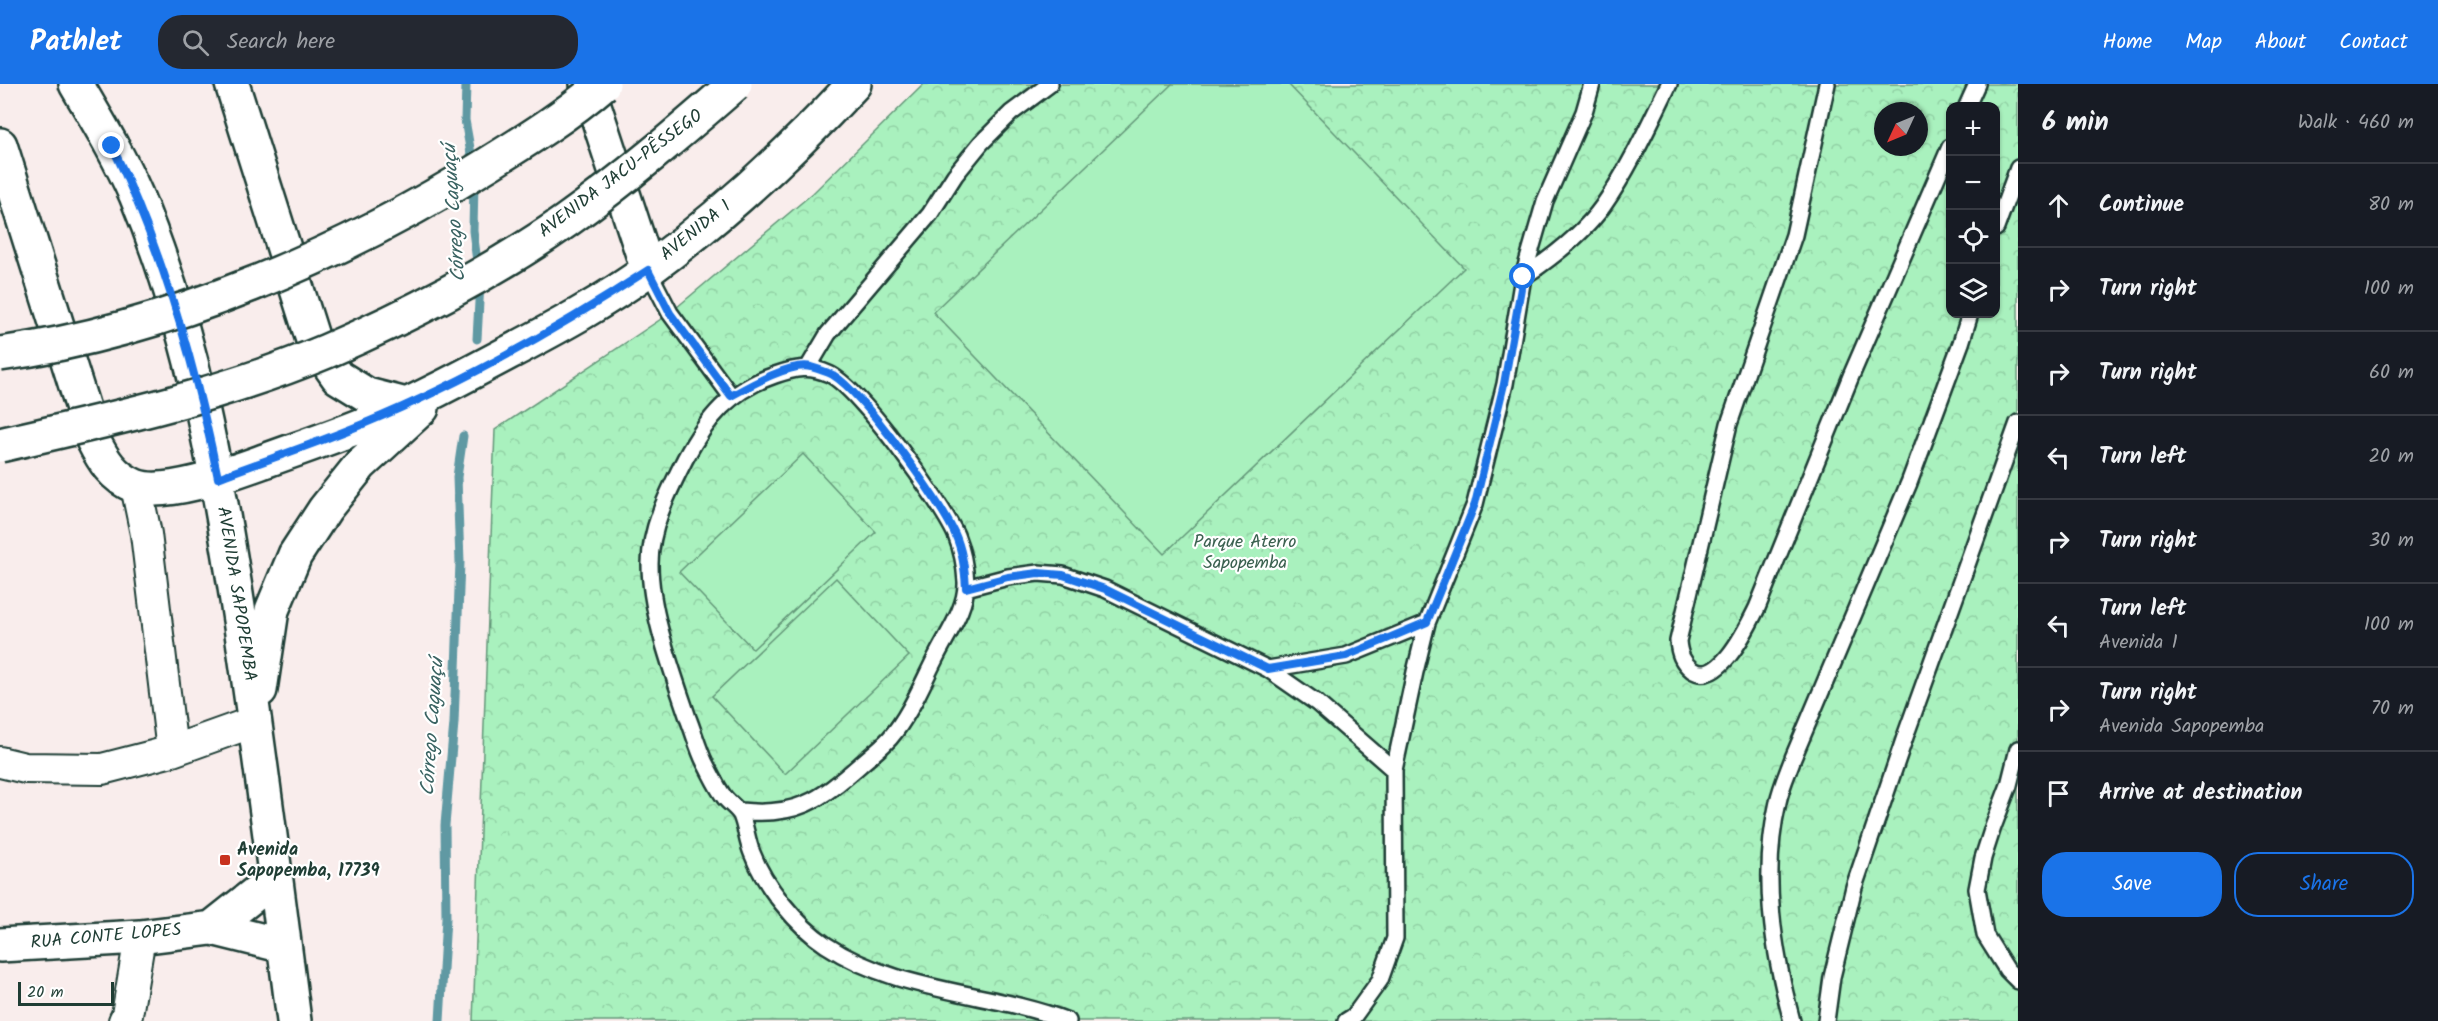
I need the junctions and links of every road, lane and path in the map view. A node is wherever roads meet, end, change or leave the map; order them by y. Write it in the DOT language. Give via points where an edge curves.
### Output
graph roads {
  1 [pos="76,84"];
  2 [pos="232,84"];
  3 [pos="587,84"];
  4 [pos="603,84"];
  5 [pos="735,84"];
  6 [pos="854,84"];
  7 [pos="1050,84"];
  8 [pos="1592,84"];
  9 [pos="1670,84"];
  10 [pos="1827,84"];
  11 [pos="1977,84"];
  12 [pos="1969,102"];
  13 [pos="0,145"];
  14 [pos="1946,156"];
  15 [pos="2018,168"];
  16 [pos="2000,215"];
  17 [pos="648,270"];
  18 [pos="1523,277"];
  19 [pos="1969,318"];
  20 [pos="0,354"];
  21 [pos="809,366"];
  22 [pos="444,387"];
  23 [pos="731,396"];
  24 [pos="406,405"];
  25 [pos="2018,423"];
  26 [pos="0,445"];
  27 [pos="218,478"];
  28 [pos="136,486"];
  29 [pos="966,588"];
  30 [pos="1427,622"];
  31 [pos="1268,669"];
  32 [pos="256,721"];
  33 [pos="2018,748"];
  34 [pos="172,751"];
  35 [pos="0,762"];
  36 [pos="1394,770"];
  37 [pos="740,812"];
  38 [pos="275,878"];
  39 [pos="212,928"];
  40 [pos="140,937"];
  41 [pos="0,945"];
  42 [pos="284,946"];
  43 [pos="2018,981"];
  44 [pos="124,1021"];
  45 [pos="294,1021"];
  46 [pos="1068,1021"];
  47 [pos="1346,1021"];
  48 [pos="1792,1021"];
  49 [pos="1826,1021"];
  1 -- 27 [label="main road, AVENIDA SAPOPEMBA" via="112,146 157,250 189,352"];
  2 -- 24 [label="main road" via="314,344 339,377 367,395"];
  3 -- 17 [label="main road"];
  4 -- 20 [label="main road, bridge" via="544,129 430,201 319,255 210,300 118,330"];
  5 -- 26 [label="main road, AVENIDA JACU-PÊSSEGO, bridge" via="669,142 565,222 426,303 327,351 248,380 124,417"];
  6 -- 17 [label="main road, AVENIDA 1" via="803,139"];
  7 -- 21 [label="lane" via="1011,113 981,143 930,214 828,334"];
  8 -- 18 [label="lane" via="1584,112 1545,201"];
  9 -- 18 [label="lane" via="1602,208 1556,254"];
  10 -- 14 [label="lane" via="1794,236 1729,424 1678,641 1679,653 1697,673 1708,674 1718,668 1757,608"];
  11 -- 12 [label="lane"];
  13 -- 28 [label="main road" via="93,440 116,474"];
  15 -- 16 [label="lane"];
  17 -- 22 [label="main road, AVENIDA 1" via="568,322"];
  17 -- 23 [label="lane" via="670,313"];
  18 -- 30 [label="lane" via="1504,384 1475,504"];
  19 -- 48 [label="lane" via="1909,483 1797,747 1778,802 1770,864 1773,934"];
  21 -- 23 [label="lane" via="762,379"];
  21 -- 29 [label="lane" via="833,375 853,392 942,511 964,559"];
  22 -- 24 [label="main road, AVENIDA 1"];
  22 -- 32 [label="main road" via="361,464 295,555 272,610"];
  23 -- 37 [label="lane" via="695,440 665,498 650,562 654,599 672,673 702,758 723,796"];
  24 -- 27 [label="main road, AVENIDA 1"];
  25 -- 49 [label="lane" via="1854,887 1832,977"];
  27 -- 28 [label="main road, AVENIDA 1" via="157,489"];
  27 -- 32 [label="main road, AVENIDA SAPOPEMBA"];
  28 -- 34 [label="street" via="146,534"];
  29 -- 31 [label="lane" via="1018,575 1063,575 1105,589"];
  29 -- 37 [label="lane" via="958,614 916,697 890,737 829,792 795,809 768,814"];
  30 -- 31 [label="lane" via="1346,656"];
  30 -- 36 [label="lane"];
  31 -- 36 [label="lane" via="1317,704"];
  32 -- 34 [label="street"];
  32 -- 38 [label="main road, AVENIDA SAPOPEMBA"];
  33 -- 43 [label="lane" via="1977,889 1985,935"];
  34 -- 35 [label="street" via="102,769 25,768"];
  36 -- 47 [label="lane" via="1395,938 1380,980"];
  37 -- 46 [label="lane" via="753,856 779,901 824,944 872,969 944,990 1035,1009"];
  38 -- 39 [label="main road"];
  38 -- 42 [label="main road, AVENIDA SAPOPEMBA"];
  39 -- 40 [label="main road, RUA CONTE LOPES"];
  39 -- 42 [label="main road, RUA CONTE LOPES"];
  40 -- 41 [label="main road, RUA CONTE LOPES"];
  40 -- 44 [label="street"];
  42 -- 45 [label="main road, AVENIDA SAPOPEMBA"];
}
